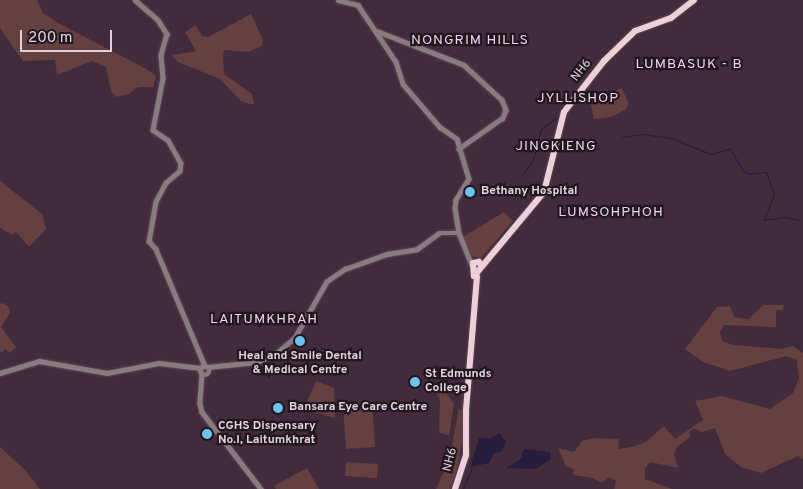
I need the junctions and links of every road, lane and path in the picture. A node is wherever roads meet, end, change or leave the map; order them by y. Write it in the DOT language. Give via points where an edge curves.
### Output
graph roads {
  1 [pos="135,0"];
  2 [pos="338,0"];
  3 [pos="694,0"];
  4 [pos="376,30"];
  5 [pos="459,149"];
  6 [pos="459,233"];
  7 [pos="477,262"];
  8 [pos="214,367"];
  9 [pos="204,369"];
  10 [pos="0,373"];
  11 [pos="209,374"];
  12 [pos="201,383"];
  13 [pos="261,489"];
  14 [pos="456,489"];
  1 -- 9 [label="street" via="158,20 167,34 161,55 161,89 152,130 172,145 181,167 166,183 156,202 148,236"];
  2 -- 4 [label="street" via="356,4"];
  3 -- 7 [label="highway, NH6 / NH6" via="671,18 635,31 604,61 564,112 544,192"];
  4 -- 5 [label="street" via="396,62 403,84 440,126 457,139"];
  4 -- 5 [label="street" via="464,65 502,100 506,110 503,118"];
  5 -- 6 [label="street" via="469,180 455,202"];
  6 -- 7 [label="street"];
  6 -- 8 [label="street" via="439,233 417,248 371,259 333,276 325,283 302,326 286,346 257,362"];
  7 -- 14 [label="highway, NH6 / NH6" via="466,410 466,455"];
  8 -- 9 [label="street"];
  8 -- 11 [label="street"];
  9 -- 10 [label="street" via="159,363 111,373 39,362"];
  9 -- 11 [label="street"];
  9 -- 11 [label="street"];
  9 -- 12 [label="street"];
  11 -- 12 [label="street"];
  12 -- 13 [label="street" via="202,412"];
}
